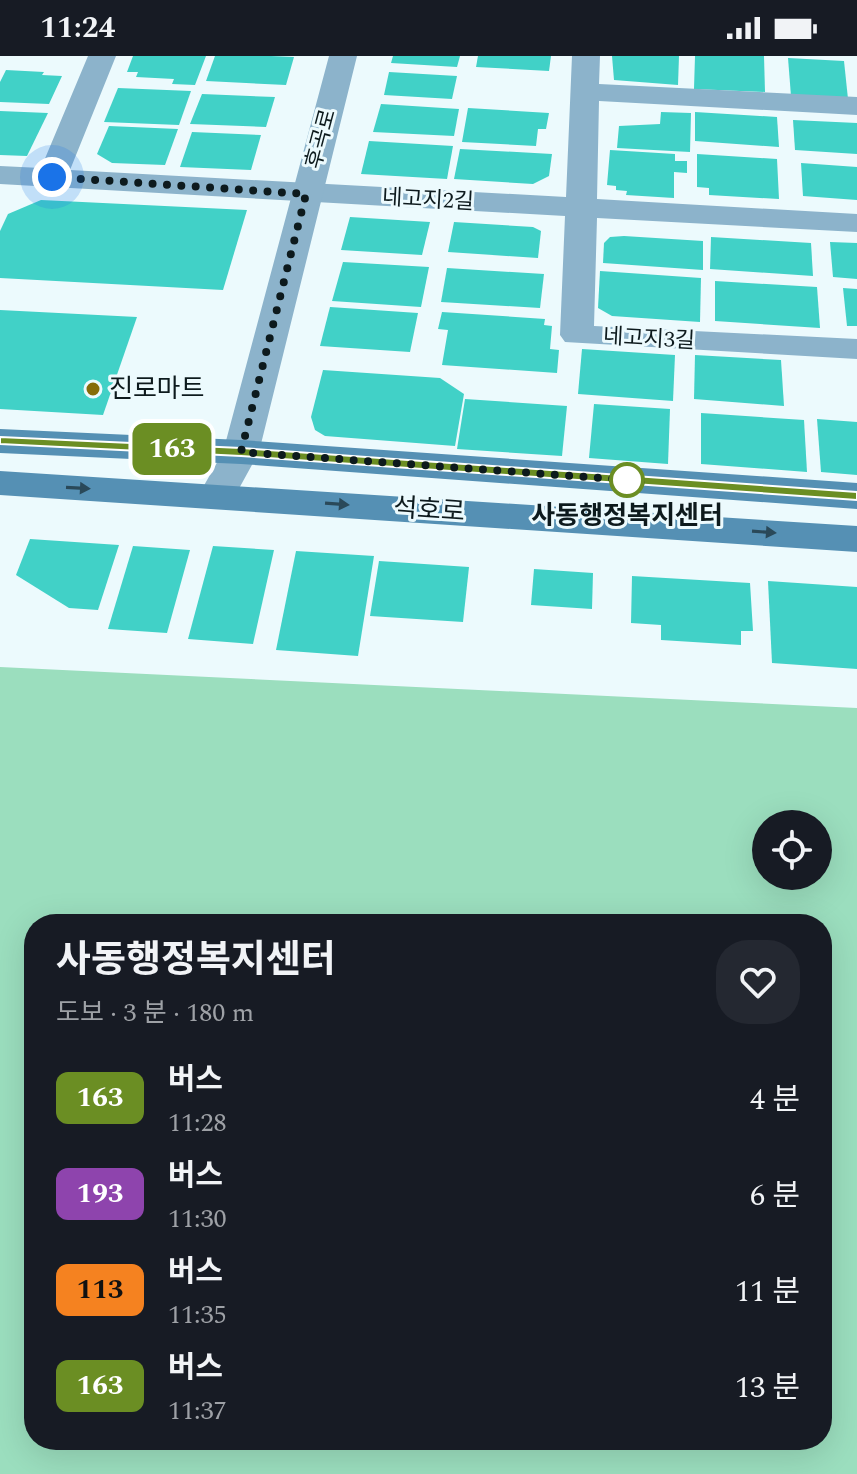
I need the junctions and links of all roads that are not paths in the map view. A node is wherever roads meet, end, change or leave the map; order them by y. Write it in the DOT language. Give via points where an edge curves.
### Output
graph roads {
  1 [pos="343,56"];
  2 [pos="586,56"];
  3 [pos="94,57"];
  4 [pos="583,92"];
  5 [pos="857,106"];
  6 [pos="0,175"];
  7 [pos="52,177"];
  8 [pos="306,194"];
  9 [pos="579,207"];
  10 [pos="857,223"];
  11 [pos="857,349"];
  12 [pos="0,441"];
  13 [pos="241,452"];
  14 [pos="0,483"];
  15 [pos="217,496"];
  16 [pos="857,496"];
  17 [pos="857,539"];
  1 -- 8 [label="street, 후곡로"];
  2 -- 4 [label="street, 네고지3길"];
  3 -- 7 [label="street"];
  4 -- 5 [label="street"];
  4 -- 9 [label="street, 네고지3길"];
  6 -- 7 [label="street, 네고지2길"];
  7 -- 8 [label="street, 네고지2길"];
  8 -- 9 [label="street, 네고지2길"];
  8 -- 13 [label="street, 후곡로"];
  9 -- 10 [label="street, 네고지2길"];
  9 -- 11 [label="street, 네고지3길" via="577,335"];
  12 -- 13 [label="main road, 석호로"];
  13 -- 15 [label="street, 후곡로"];
  13 -- 16 [label="main road, 석호로"];
  14 -- 15 [label="main road, 석호로, one-way"];
  15 -- 17 [label="main road, 석호로, one-way"];
}
